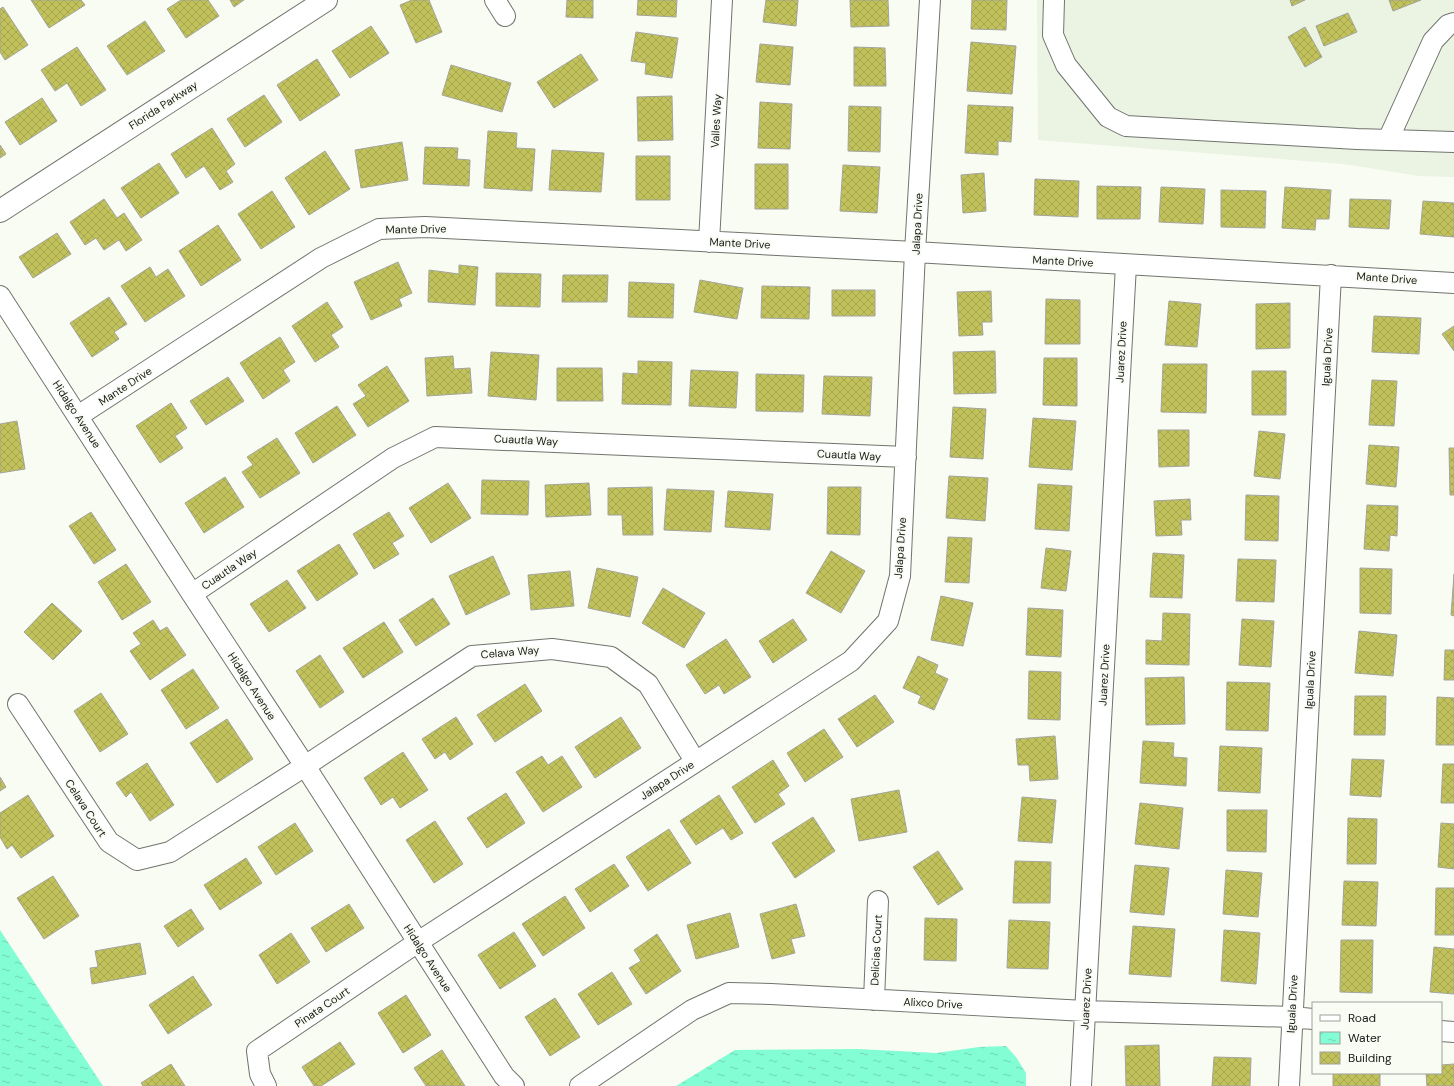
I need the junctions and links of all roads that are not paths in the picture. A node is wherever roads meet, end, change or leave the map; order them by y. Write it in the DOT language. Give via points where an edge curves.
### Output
graph roads {
  1 [pos="326,0"];
  2 [pos="722,0"];
  3 [pos="930,0"];
  4 [pos="1054,0"];
  5 [pos="1454,23"];
  6 [pos="1388,140"];
  7 [pos="1454,142"];
  8 [pos="0,211"];
  9 [pos="710,242"];
  10 [pos="915,252"];
  11 [pos="1126,265"];
  12 [pos="1331,275"];
  13 [pos="1454,283"];
  14 [pos="0,296"];
  15 [pos="78,416"];
  16 [pos="906,457"];
  17 [pos="192,594"];
  18 [pos="18,704"];
  19 [pos="695,761"];
  20 [pos="305,766"];
  21 [pos="878,901"];
  22 [pos="418,942"];
  23 [pos="874,1000"];
  24 [pos="1085,1010"];
  25 [pos="1292,1017"];
  26 [pos="1312,1019"];
  27 [pos="1442,1031"];
  28 [pos="1454,1032"];
  29 [pos="509,1081"];
  30 [pos="266,1086"];
  31 [pos="580,1086"];
  32 [pos="1081,1086"];
  33 [pos="1289,1086"];
  1 -- 8 [label="street, Florida Parkway"];
  2 -- 9 [label="street, Valles Way"];
  3 -- 10 [label="street, Jalapa Drive"];
  4 -- 6 [label="street" via="1053,35 1066,65 1108,118 1126,126"];
  5 -- 6 [label="street" via="1448,25 1433,41"];
  6 -- 7 [label="street"];
  9 -- 10 [label="street, Mante Drive"];
  9 -- 15 [label="street, Mante Drive" via="425,227 379,229 321,258"];
  10 -- 11 [label="street, Mante Drive"];
  10 -- 16 [label="street, Jalapa Drive"];
  11 -- 12 [label="street, Mante Drive"];
  11 -- 24 [label="street, Juarez Drive"];
  12 -- 13 [label="street, Mante Drive"];
  12 -- 25 [label="street, Iguala Drive"];
  14 -- 15 [label="street, Hidalgo Avenue"];
  15 -- 17 [label="street, Hidalgo Avenue"];
  16 -- 17 [label="street, Cuautla Way" via="435,437 393,458"];
  16 -- 19 [label="street, Jalapa Drive" via="900,576 888,621 850,661"];
  17 -- 20 [label="street, Hidalgo Avenue"];
  18 -- 20 [label="street, Celava Court" via="109,842 137,860 170,852"];
  19 -- 20 [label="street, Celava Way" via="648,684 611,657 552,649 472,656"];
  19 -- 22 [label="street, Jalapa Drive"];
  20 -- 22 [label="street, Hidalgo Avenue"];
  21 -- 23 [label="street, Delicias Court"];
  22 -- 29 [label="street, Hidalgo Avenue"];
  22 -- 30 [label="street, Pinata Court" via="257,1051 260,1074"];
  23 -- 24 [label="street, Alixco Drive"];
  23 -- 31 [label="street, Alixco Drive" via="729,993 692,1010"];
  24 -- 25 [label="street, Alixco Drive"];
  24 -- 32 [label="street, Juarez Drive"];
  25 -- 26 [label="street, Alixco Drive"];
  25 -- 33 [label="street, Iguala Drive"];
  27 -- 28 [label="street"];
}
